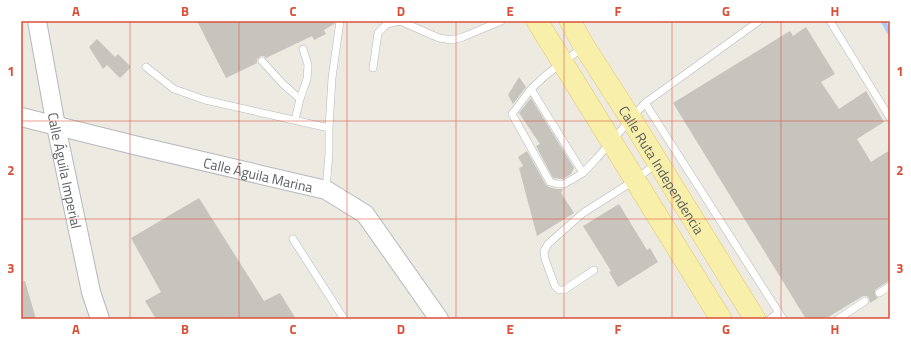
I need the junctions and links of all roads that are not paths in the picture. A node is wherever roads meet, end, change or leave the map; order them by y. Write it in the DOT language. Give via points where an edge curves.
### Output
graph roads {
  1 [pos="37,21"];
  2 [pos="340,21"];
  3 [pos="501,21"];
  4 [pos="537,21"];
  5 [pos="570,21"];
  6 [pos="759,21"];
  7 [pos="830,21"];
  8 [pos="584,46"];
  9 [pos="303,49"];
  10 [pos="262,60"];
  11 [pos="562,62"];
  12 [pos="146,67"];
  13 [pos="374,68"];
  14 [pos="531,89"];
  15 [pos="300,99"];
  16 [pos="645,103"];
  17 [pos="21,117"];
  18 [pos="890,118"];
  19 [pos="631,119"];
  20 [pos="295,120"];
  21 [pos="56,126"];
  22 [pos="329,128"];
  23 [pos="611,141"];
  24 [pos="658,163"];
  25 [pos="583,173"];
  26 [pos="635,180"];
  27 [pos="326,190"];
  28 [pos="293,239"];
  29 [pos="594,270"];
  30 [pos="890,286"];
  31 [pos="879,293"];
  32 [pos="865,301"];
  33 [pos="779,312"];
  34 [pos="100,319"];
  35 [pos="344,319"];
  36 [pos="439,319"];
  37 [pos="721,319"];
  38 [pos="754,319"];
  39 [pos="770,319"];
  40 [pos="783,319"];
  41 [pos="838,319"];
  1 -- 21 [label="street, Calle Águila Imperial"];
  2 -- 22 [label="lane" via="332,78"];
  3 -- 13 [label="lane" via="452,40 440,38 400,21 387,24 378,33"];
  4 -- 11 [label="main road, Calle Ruta Independencia"];
  5 -- 8 [label="main road, Calle Ruta Independencia"];
  6 -- 16 [label="lane"];
  7 -- 18 [label="lane"];
  8 -- 11 [label="lane"];
  8 -- 19 [label="main road, Calle Ruta Independencia"];
  9 -- 15 [label="lane" via="308,65 307,80"];
  10 -- 15 [label="lane"];
  11 -- 14 [label="lane"];
  11 -- 23 [label="main road, Calle Ruta Independencia"];
  12 -- 20 [label="lane" via="174,90 205,100"];
  14 -- 25 [label="lane"];
  14 -- 25 [label="lane" via="512,114 550,182 564,184"];
  15 -- 20 [label="lane"];
  16 -- 19 [label="lane"];
  16 -- 33 [label="lane"];
  17 -- 21 [label="street, Calle Águila Marina"];
  19 -- 23 [label="lane"];
  19 -- 24 [label="main road, Calle Ruta Independencia"];
  20 -- 22 [label="lane"];
  21 -- 27 [label="street, Calle Águila Marina"];
  21 -- 34 [label="street, Calle Águila Imperial" via="91,292"];
  22 -- 27 [label="lane"];
  23 -- 25 [label="lane"];
  23 -- 26 [label="main road, Calle Ruta Independencia"];
  24 -- 26 [label="lane"];
  24 -- 38 [label="main road, Calle Ruta Independencia"];
  26 -- 29 [label="lane" via="583,213 548,244 544,251 555,286 559,290 564,290"];
  26 -- 37 [label="main road, Calle Ruta Independencia"];
  27 -- 36 [label="street, Calle Águila Marina" via="365,214"];
  28 -- 35 [label="lane"];
  30 -- 31 [label="lane"];
  32 -- 41 [label="lane"];
  33 -- 39 [label="lane"];
  33 -- 40 [label="lane"];
}
